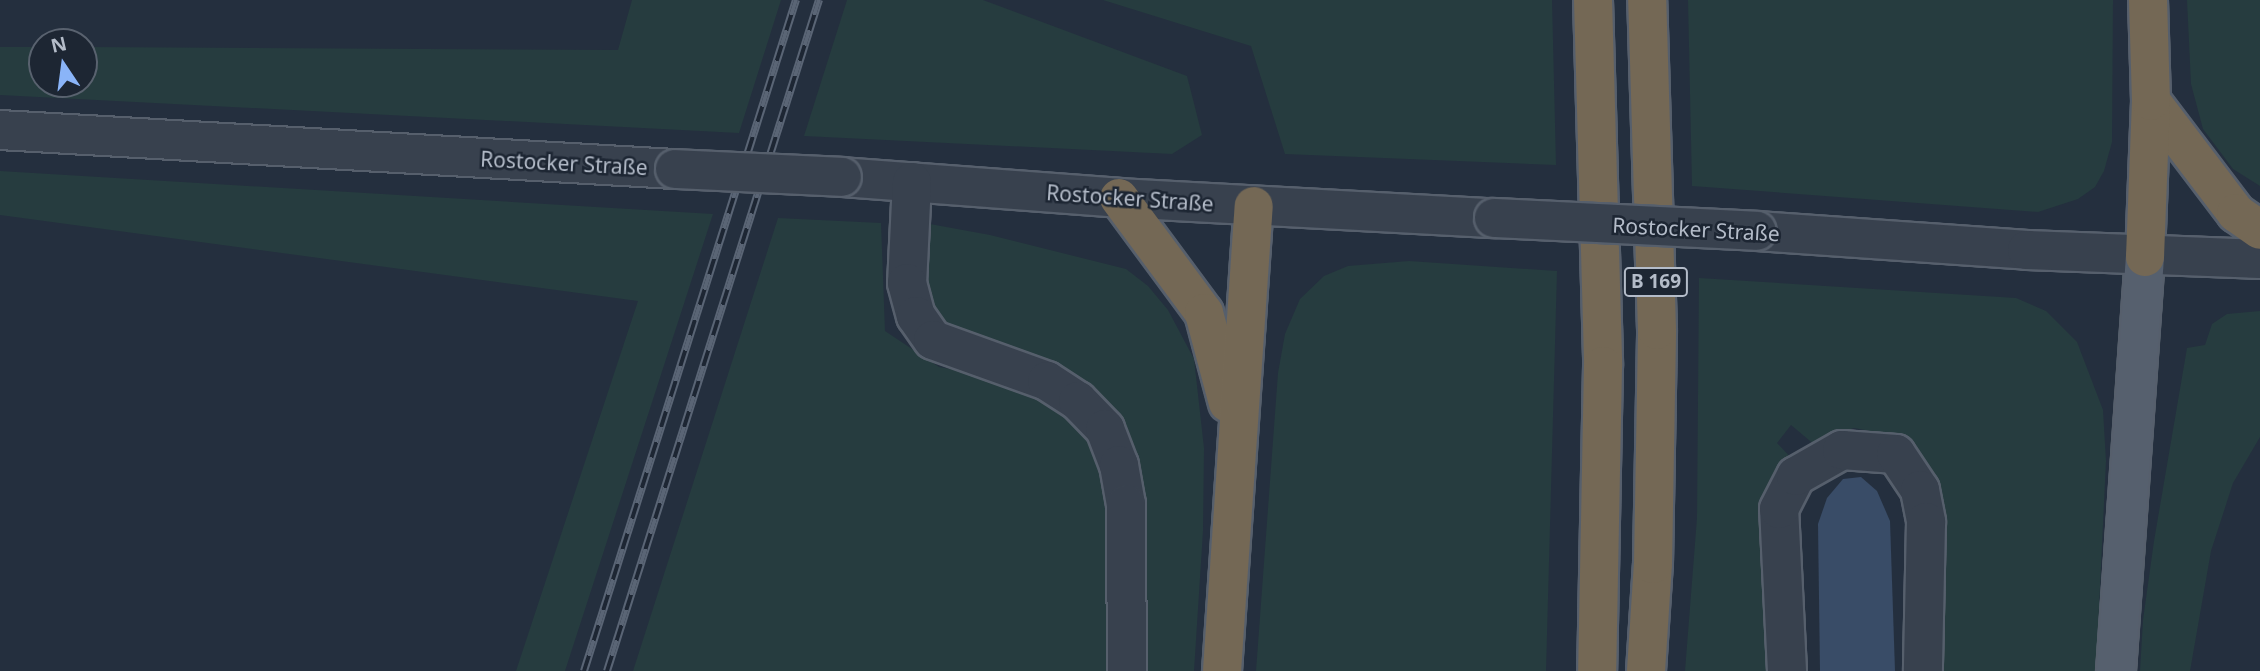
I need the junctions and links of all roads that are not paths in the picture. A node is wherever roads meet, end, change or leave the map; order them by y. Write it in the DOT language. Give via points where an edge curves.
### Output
graph roads {
  1 [pos="1593,0"];
  2 [pos="1647,0"];
  3 [pos="2148,0"];
  4 [pos="2151,100"];
  5 [pos="0,130"];
  6 [pos="912,183"];
  7 [pos="1119,198"];
  8 [pos="1254,206"];
  9 [pos="2260,230"];
  10 [pos="2145,257"];
  11 [pos="2260,259"];
  12 [pos="1236,431"];
  13 [pos="1596,668"];
  14 [pos="1222,670"];
  15 [pos="1127,671"];
  16 [pos="1646,671"];
  17 [pos="1787,671"];
  18 [pos="1923,671"];
  19 [pos="2116,671"];
  1 -- 13 [label="highway, B 169" via="1603,366"];
  2 -- 16 [label="highway, B 169" via="1657,330 1653,564"];
  3 -- 4 [label="highway"];
  4 -- 9 [label="highway" via="2235,212"];
  4 -- 10 [label="highway"];
  5 -- 6 [label="street, Rostocker Straße, bridge"];
  6 -- 7 [label="street, Rostocker Straße"];
  6 -- 15 [label="street" via="907,283 916,316 933,340 1047,381 1078,401 1105,429 1119,465 1126,504"];
  7 -- 8 [label="street, Rostocker Straße"];
  7 -- 12 [label="highway" via="1204,313"];
  8 -- 10 [label="street, Rostocker Straße, bridge" via="1757,231"];
  8 -- 12 [label="highway"];
  10 -- 11 [label="street, Rostocker Straße"];
  10 -- 19 [label="main road"];
  12 -- 14 [label="highway"];
  17 -- 18 [label="street" via="1779,509 1796,476 1842,450 1896,454 1920,489 1926,522"];
}
